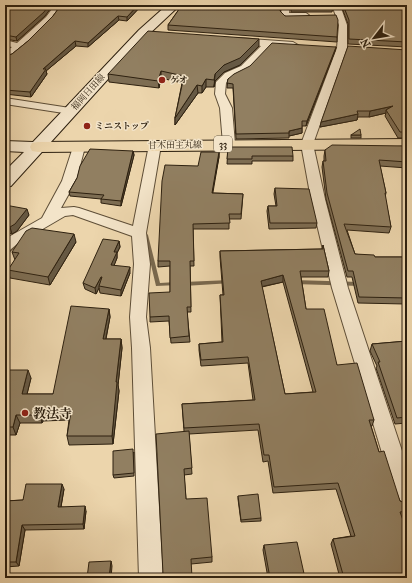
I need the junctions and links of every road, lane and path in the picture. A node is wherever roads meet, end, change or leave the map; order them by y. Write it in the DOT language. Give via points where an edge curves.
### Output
graph roads {
  1 [pos="59,5"];
  2 [pos="174,5"];
  3 [pos="286,5"];
  4 [pos="336,5"];
  5 [pos="316,16"];
  6 [pos="229,40"];
  7 [pos="5,43"];
  8 [pos="269,43"];
  9 [pos="306,46"];
  10 [pos="17,48"];
  11 [pos="5,57"];
  12 [pos="5,101"];
  13 [pos="70,111"];
  14 [pos="229,144"];
  15 [pos="307,144"];
  16 [pos="407,144"];
  17 [pos="154,145"];
  18 [pos="5,146"];
  19 [pos="38,146"];
  20 [pos="79,146"];
  21 [pos="5,182"];
  22 [pos="49,218"];
  23 [pos="139,233"];
  24 [pos="5,247"];
  25 [pos="407,499"];
  26 [pos="151,578"];
  1 -- 10 [label="street" via="49,19"];
  2 -- 13 [label="main road, 福岡日田線" via="150,33"];
  3 -- 5 [label="street" via="285,16"];
  4 -- 15 [label="street" via="336,15 343,25 342,48"];
  6 -- 8 [label="street"];
  7 -- 10 [label="street"];
  8 -- 9 [label="street"];
  8 -- 14 [label="street" via="245,68 229,75 221,82 220,94 226,108"];
  10 -- 11 [label="street"];
  12 -- 13 [label="street"];
  13 -- 19 [label="main road, 福岡日田線"];
  14 -- 15 [label="main road, 甘木田主丸線 / 33"];
  14 -- 17 [label="main road, 甘木田主丸線 / 33"];
  15 -- 16 [label="main road, 甘木田主丸線 / 33"];
  15 -- 25 [label="street" via="339,284"];
  17 -- 20 [label="main road, 甘木田主丸線 / 33"];
  17 -- 23 [label="street"];
  18 -- 19 [label="main road"];
  19 -- 20 [label="main road, 甘木田主丸線 / 33"];
  19 -- 21 [label="main road, 福岡日田線"];
  20 -- 22 [label="street" via="69,181"];
  22 -- 23 [label="street" via="62,212 74,211"];
  22 -- 24 [label="street"];
  23 -- 26 [label="street" via="142,264 138,317"];
}
